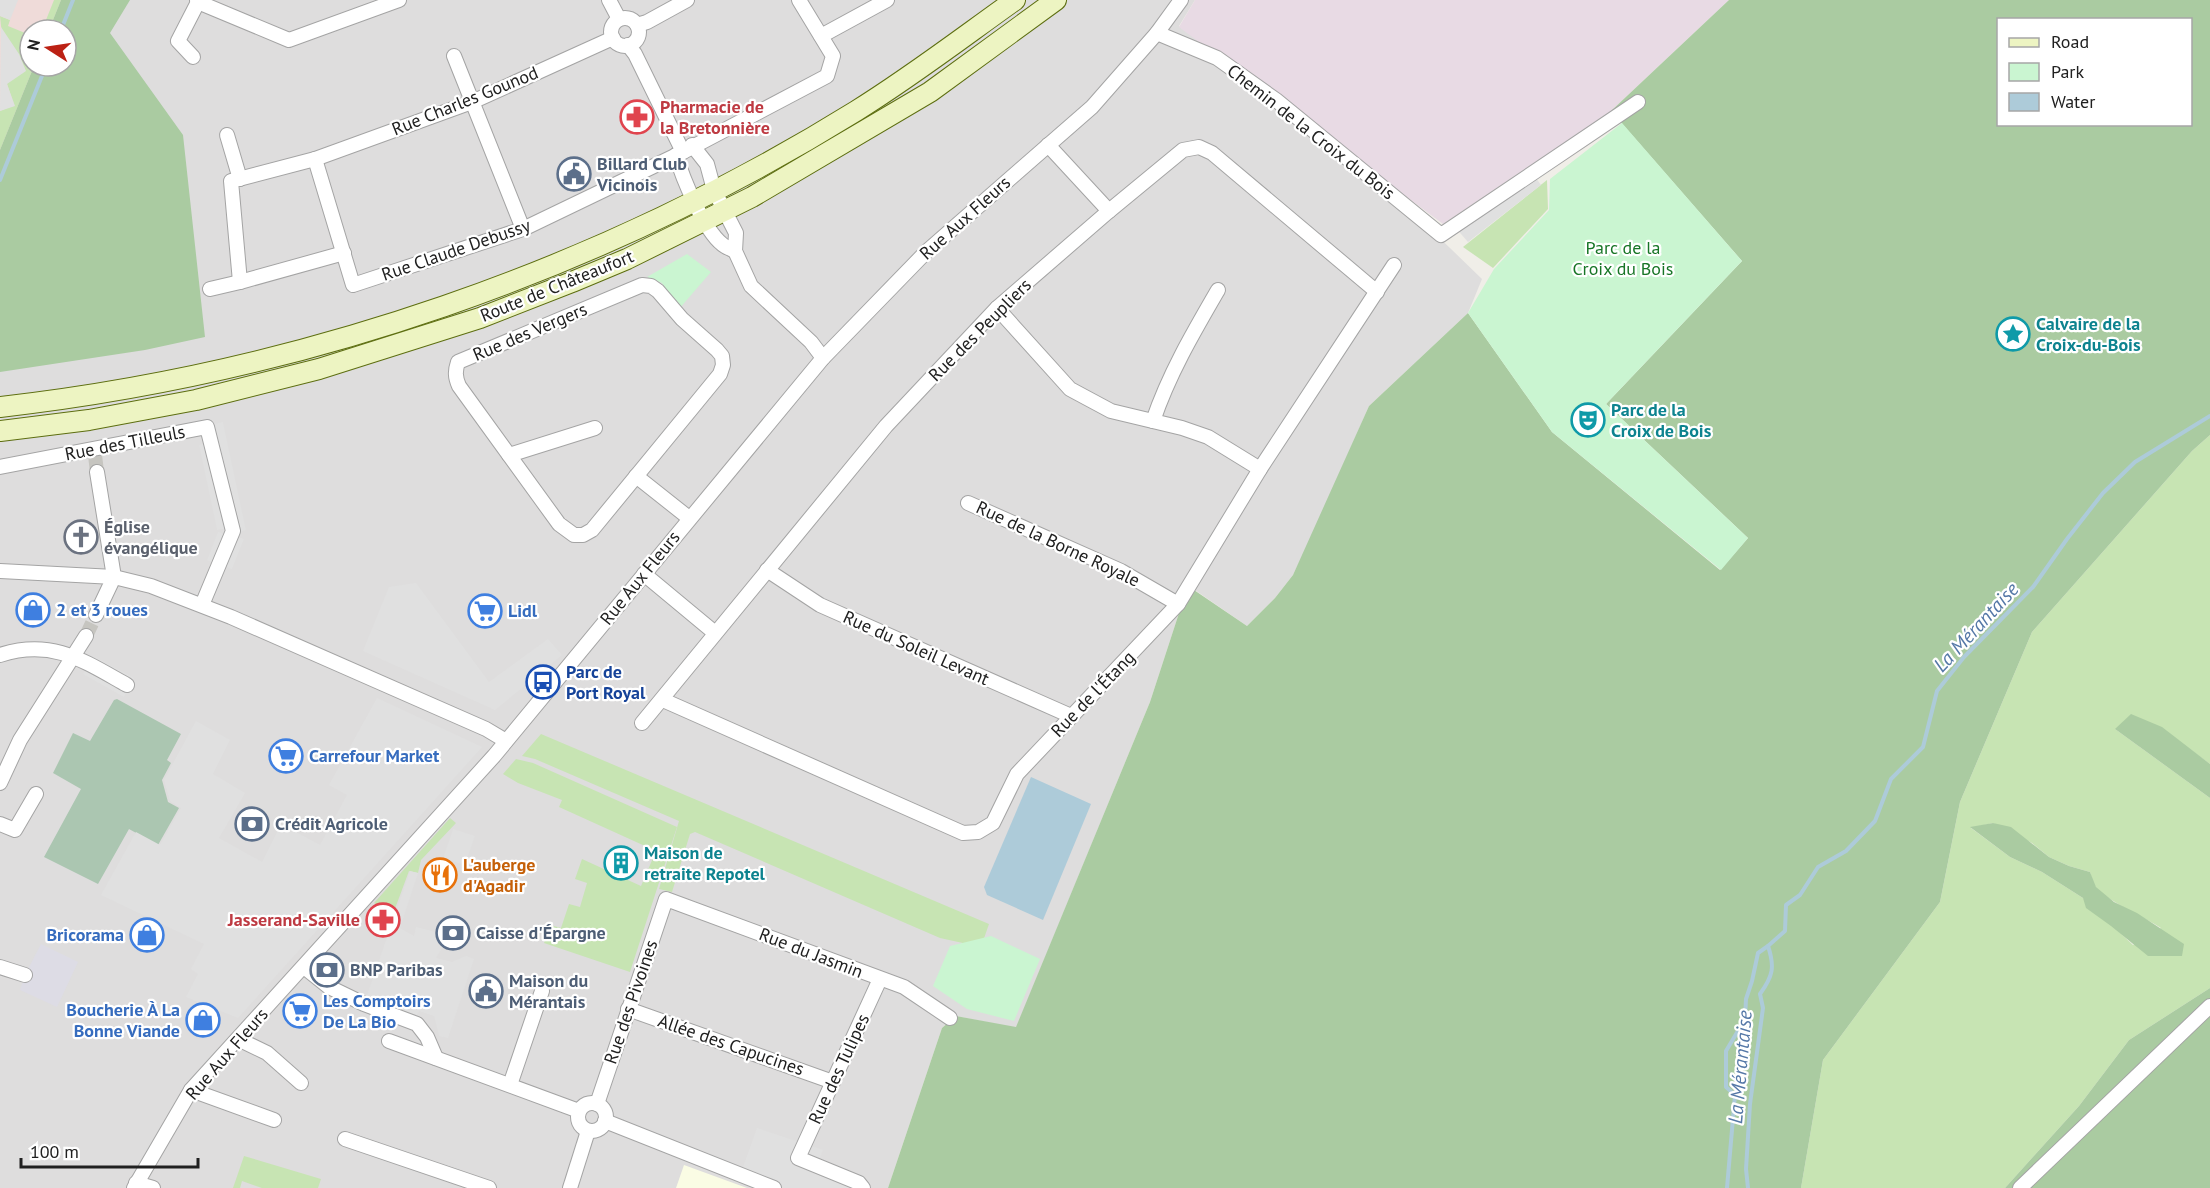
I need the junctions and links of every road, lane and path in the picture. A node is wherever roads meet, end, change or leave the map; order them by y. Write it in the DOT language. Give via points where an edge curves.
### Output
graph roads {
  1 [pos="399,0"];
  2 [pos="609,0"];
  3 [pos="687,0"];
  4 [pos="799,0"];
  5 [pos="887,0"];
  6 [pos="1015,0"];
  7 [pos="1056,0"];
  8 [pos="1181,0"];
  9 [pos="197,1"];
  10 [pos="619,19"];
  11 [pos="637,25"];
  12 [pos="1157,33"];
  13 [pos="821,36"];
  14 [pos="613,38"];
  15 [pos="628,45"];
  16 [pos="454,56"];
  17 [pos="193,57"];
  18 [pos="471,102"];
  19 [pos="1638,102"];
  20 [pos="227,135"];
  21 [pos="1048,145"];
  22 [pos="684,151"];
  23 [pos="315,159"];
  24 [pos="240,179"];
  25 [pos="694,200"];
  26 [pos="719,200"];
  27 [pos="1109,211"];
  28 [pos="705,221"];
  29 [pos="523,229"];
  30 [pos="735,251"];
  31 [pos="344,253"];
  32 [pos="1394,266"];
  33 [pos="240,282"];
  34 [pos="210,289"];
  35 [pos="1218,290"];
  36 [pos="1377,292"];
  37 [pos="997,308"];
  38 [pos="824,357"];
  39 [pos="0,407"];
  40 [pos="1153,421"];
  41 [pos="595,428"];
  42 [pos="0,431"];
  43 [pos="509,456"];
  44 [pos="0,467"];
  45 [pos="1260,469"];
  46 [pos="97,472"];
  47 [pos="636,476"];
  48 [pos="968,503"];
  49 [pos="689,518"];
  50 [pos="767,570"];
  51 [pos="0,571"];
  52 [pos="644,574"];
  53 [pos="114,577"];
  54 [pos="1178,604"];
  55 [pos="202,605"];
  56 [pos="96,615"];
  57 [pos="715,633"];
  58 [pos="86,636"];
  59 [pos="0,655"];
  60 [pos="74,656"];
  61 [pos="128,685"];
  62 [pos="663,700"];
  63 [pos="1071,716"];
  64 [pos="642,723"];
  65 [pos="506,741"];
  66 [pos="0,783"];
  67 [pos="36,794"];
  68 [pos="0,824"];
  69 [pos="666,899"];
  70 [pos="0,967"];
  71 [pos="304,967"];
  72 [pos="25,975"];
  73 [pos="880,979"];
  74 [pos="542,991"];
  75 [pos="2210,1006"];
  76 [pos="628,1009"];
  77 [pos="950,1018"];
  78 [pos="238,1039"];
  79 [pos="389,1041"];
  80 [pos="436,1058"];
  81 [pos="833,1082"];
  82 [pos="301,1083"];
  83 [pos="510,1085"];
  84 [pos="191,1090"];
  85 [pos="597,1104"];
  86 [pos="579,1111"];
  87 [pos="274,1120"];
  88 [pos="605,1121"];
  89 [pos="588,1131"];
  90 [pos="345,1139"];
  91 [pos="135,1186"];
  92 [pos="153,1188"];
  93 [pos="489,1188"];
  94 [pos="570,1188"];
  95 [pos="774,1188"];
  96 [pos="863,1188"];
  97 [pos="2020,1188"];
  1 -- 9 [label="street" via="289,40"];
  2 -- 10 [label="street"];
  3 -- 11 [label="street"];
  4 -- 13 [label="street, Rue Claude Debussy"];
  5 -- 13 [label="street"];
  6 -- 26 [label="main road, Route de Châteaufort" via="858,110"];
  7 -- 26 [label="main road, Route de Châteaufort" via="930,92 752,197"];
  8 -- 12 [label="street, Rue Aux Fleurs"];
  9 -- 17 [label="street" via="178,41"];
  10 -- 11 [label="street" via="633,20"];
  10 -- 14 [label="street" via="612,27"];
  11 -- 15 [label="street" via="638,38"];
  12 -- 19 [label="street, Chemin de la Croix du Bois" via="1217,58 1276,100 1441,235"];
  12 -- 21 [label="street, Rue Aux Fleurs" via="1092,107"];
  13 -- 22 [label="street, Rue Claude Debussy" via="833,57 827,76"];
  14 -- 15 [label="street"];
  14 -- 18 [label="street, Rue Charles Gounod"];
  15 -- 22 [label="street"];
  16 -- 18 [label="street"];
  18 -- 23 [label="street, Rue Charles Gounod"];
  18 -- 29 [label="street"];
  20 -- 24 [label="street"];
  21 -- 27 [label="street"];
  21 -- 38 [label="street, Rue Aux Fleurs" via="926,252"];
  22 -- 25 [label="street" via="682,177"];
  22 -- 26 [label="street" via="707,164"];
  22 -- 29 [label="street, Rue Claude Debussy"];
  23 -- 24 [label="street, Rue Charles Gounod"];
  23 -- 31 [label="street, Rue Claude Debussy"];
  24 -- 33 [label="street" via="231,181"];
  25 -- 26 [label="main road, Route de Châteaufort"];
  25 -- 28 [label="street"];
  25 -- 39 [label="main road, Route de Châteaufort" via="572,257 484,292 315,347 88,397"];
  26 -- 28 [label="main road, Route de Châteaufort"];
  26 -- 30 [label="street" via="736,233"];
  27 -- 36 [label="street, Rue des Peupliers" via="1183,150 1199,147 1212,153"];
  27 -- 37 [label="street, Rue des Peupliers"];
  28 -- 30 [label="street" via="722,245"];
  28 -- 42 [label="main road, Route de Châteaufort" via="572,282 388,349 196,400 89,420"];
  29 -- 31 [label="street, Rue Claude Debussy" via="353,285"];
  30 -- 38 [label="street" via="751,286"];
  31 -- 33 [label="street"];
  32 -- 36 [label="street, Rue de l'Étang"];
  33 -- 34 [label="street"];
  35 -- 40 [label="street" via="1184,349"];
  36 -- 45 [label="street, Rue de l'Étang"];
  37 -- 40 [label="street" via="1070,389 1111,411"];
  37 -- 50 [label="street, Rue des Peupliers" via="886,426"];
  38 -- 49 [label="street, Rue Aux Fleurs"];
  40 -- 45 [label="street" via="1208,437"];
  41 -- 43 [label="street"];
  43 -- 47 [label="street, Rue des Vergers" via="559,524 574,536 592,530"];
  43 -- 47 [label="street, Rue des Vergers" via="459,386 455,378 458,362 642,285 651,286 717,350 723,365 720,374"];
  44 -- 55 [label="street, Rue des Tilleuls" via="94,452 207,427 233,531"];
  45 -- 54 [label="street, Rue de l'Étang"];
  46 -- 53 [label="street"];
  47 -- 49 [label="street"];
  48 -- 54 [label="street, Rue de la Borne Royale" via="1121,571"];
  49 -- 52 [label="street, Rue Aux Fleurs"];
  50 -- 57 [label="street, Rue des Peupliers"];
  50 -- 63 [label="street, Rue du Soleil Levant" via="820,605"];
  51 -- 53 [label="street"];
  52 -- 57 [label="street"];
  52 -- 65 [label="street, Rue Aux Fleurs"];
  53 -- 55 [label="street"];
  53 -- 56 [label="street"];
  54 -- 63 [label="street, Rue de l'Étang"];
  55 -- 65 [label="street"];
  57 -- 62 [label="street, Rue des Peupliers"];
  58 -- 60 [label="street"];
  59 -- 60 [label="street" via="36,647"];
  60 -- 61 [label="street"];
  60 -- 66 [label="street" via="20,740"];
  62 -- 63 [label="street, Rue de l'Étang" via="963,833 978,832 993,823 1017,774"];
  62 -- 64 [label="street, Rue des Peupliers"];
  65 -- 71 [label="street, Rue Aux Fleurs"];
  67 -- 68 [label="street" via="15,830"];
  69 -- 73 [label="street, Rue du Jasmin"];
  69 -- 76 [label="street, Rue des Pivoines"];
  70 -- 72 [label="street"];
  71 -- 78 [label="street, Rue Aux Fleurs"];
  71 -- 80 [label="street" via="329,987 417,1024"];
  73 -- 77 [label="street, Rue du Jasmin" via="904,987"];
  73 -- 81 [label="street, Rue des Tulipes"];
  74 -- 83 [label="street"];
  75 -- 97 [label="street"];
  76 -- 81 [label="street, Allée des Capucines"];
  76 -- 85 [label="street, Rue des Pivoines"];
  78 -- 82 [label="street" via="267,1053"];
  78 -- 84 [label="street, Rue Aux Fleurs"];
  79 -- 80 [label="street"];
  80 -- 83 [label="street"];
  81 -- 96 [label="street, Rue des Tulipes" via="798,1158"];
  83 -- 86 [label="street"];
  84 -- 87 [label="street"];
  84 -- 91 [label="street, Rue Aux Fleurs"];
  85 -- 86 [label="street" via="587,1104"];
  85 -- 88 [label="street" via="604,1111"];
  86 -- 89 [label="street" via="578,1121"];
  88 -- 89 [label="street" via="599,1130"];
  88 -- 95 [label="street"];
  89 -- 94 [label="street"];
  90 -- 93 [label="street"];
  91 -- 92 [label="street"];
}
